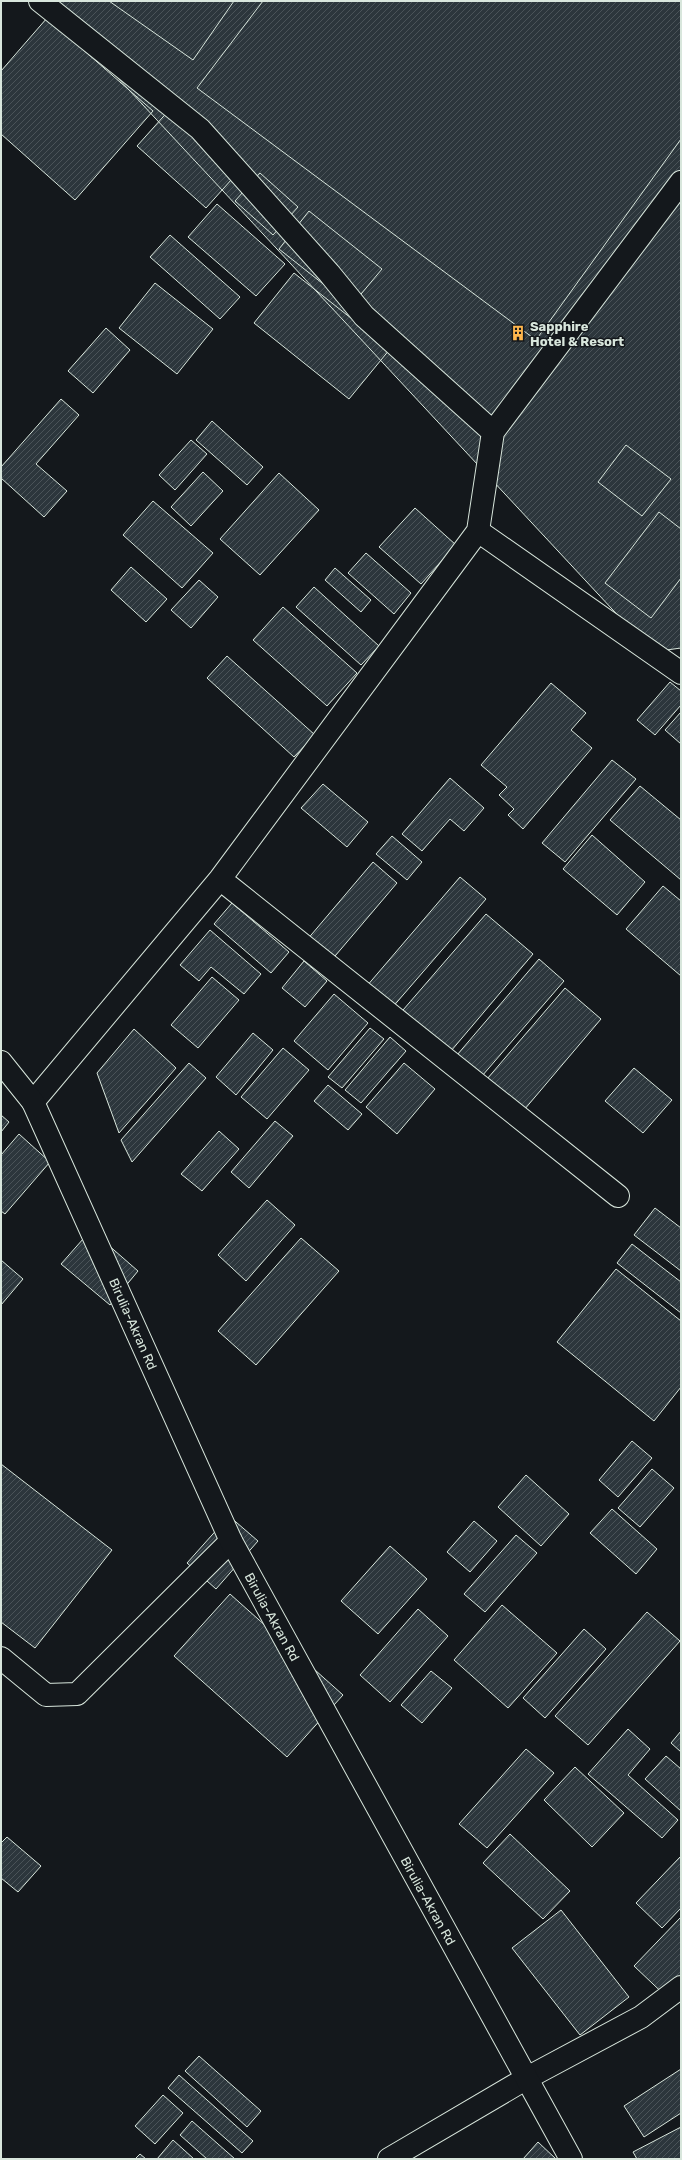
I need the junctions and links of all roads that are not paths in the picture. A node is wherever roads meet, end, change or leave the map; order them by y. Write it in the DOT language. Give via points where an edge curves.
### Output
graph roads {
  1 [pos="40,1"];
  2 [pos="681,182"];
  3 [pos="493,432"];
  4 [pos="478,531"];
  5 [pos="681,672"];
  6 [pos="220,879"];
  7 [pos="1,1062"];
  8 [pos="33,1102"];
  9 [pos="618,1196"];
  10 [pos="231,1541"];
  11 [pos="1,1658"];
  12 [pos="681,1987"];
  13 [pos="526,2078"];
  14 [pos="389,2159"];
  15 [pos="571,2159"];
  1 -- 3 [label="main road" via="200,129 329,273 364,316"];
  2 -- 3 [label="main road"];
  3 -- 4 [label="main road"];
  4 -- 5 [label="main road"];
  4 -- 6 [label="main road"];
  6 -- 8 [label="main road"];
  6 -- 9 [label="main road"];
  7 -- 8 [label="main road, Birulia-Akran Rd"];
  8 -- 10 [label="main road, Birulia-Akran Rd"];
  10 -- 11 [label="main road" via="77,1694 46,1695"];
  10 -- 13 [label="main road, Birulia-Akran Rd"];
  12 -- 13 [label="main road" via="641,2017"];
  13 -- 14 [label="main road"];
  13 -- 15 [label="main road, Birulia-Akran Rd"];
}
